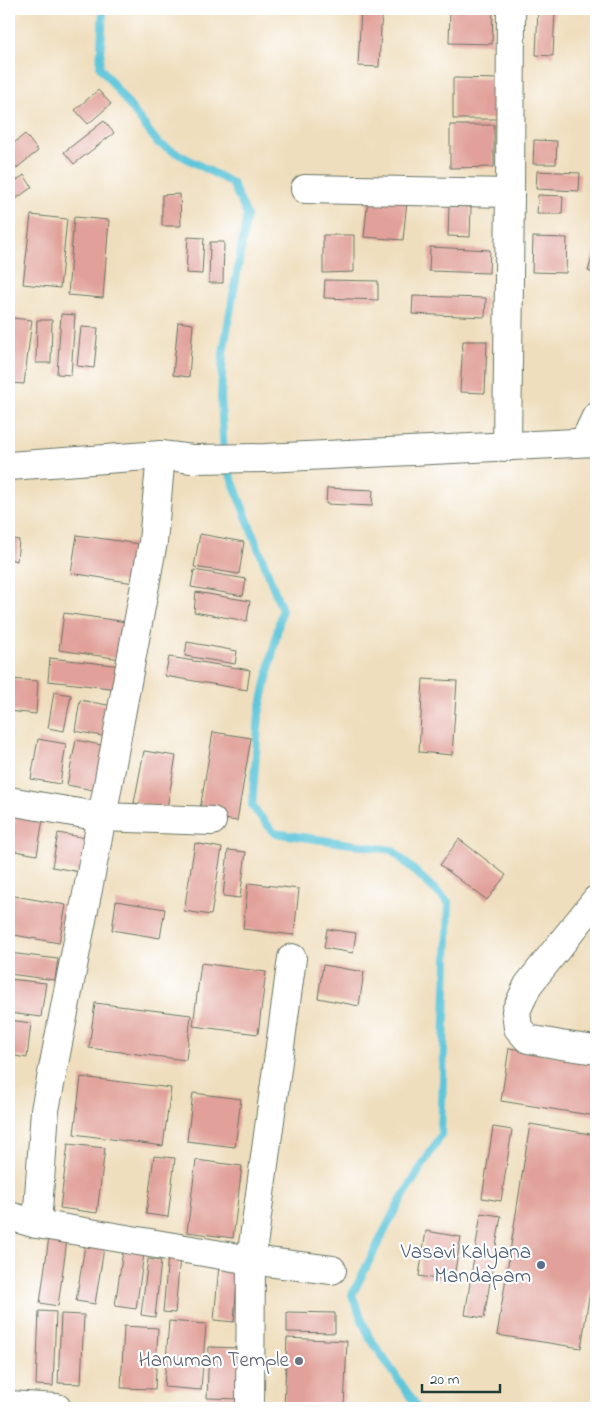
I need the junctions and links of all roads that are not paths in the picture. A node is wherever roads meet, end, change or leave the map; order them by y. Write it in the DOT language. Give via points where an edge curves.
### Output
graph roads {
  1 [pos="511,9"];
  2 [pos="305,189"];
  3 [pos="510,193"];
  4 [pos="596,417"];
  5 [pos="590,442"];
  6 [pos="507,447"];
  7 [pos="161,455"];
  8 [pos="9,466"];
  9 [pos="9,801"];
  10 [pos="102,817"];
  11 [pos="212,820"];
  12 [pos="596,900"];
  13 [pos="292,958"];
  14 [pos="596,1050"];
  15 [pos="9,1216"];
  16 [pos="37,1224"];
  17 [pos="251,1260"];
  18 [pos="332,1270"];
  19 [pos="9,1405"];
  20 [pos="57,1408"];
  21 [pos="250,1408"];
  1 -- 3 [label="street"];
  2 -- 3 [label="street"];
  3 -- 6 [label="street"];
  4 -- 5 [label="street"];
  5 -- 6 [label="street"];
  6 -- 7 [label="street" via="265,458 192,459"];
  7 -- 8 [label="street"];
  7 -- 10 [label="street" via="153,542"];
  9 -- 10 [label="street"];
  10 -- 11 [label="street"];
  10 -- 16 [label="street" via="45,1110"];
  12 -- 14 [label="street" via="528,985 516,1010 518,1028 528,1039"];
  13 -- 17 [label="street"];
  15 -- 16 [label="street"];
  16 -- 17 [label="street"];
  17 -- 18 [label="street"];
  17 -- 21 [label="street"];
  19 -- 20 [label="street"];
}
